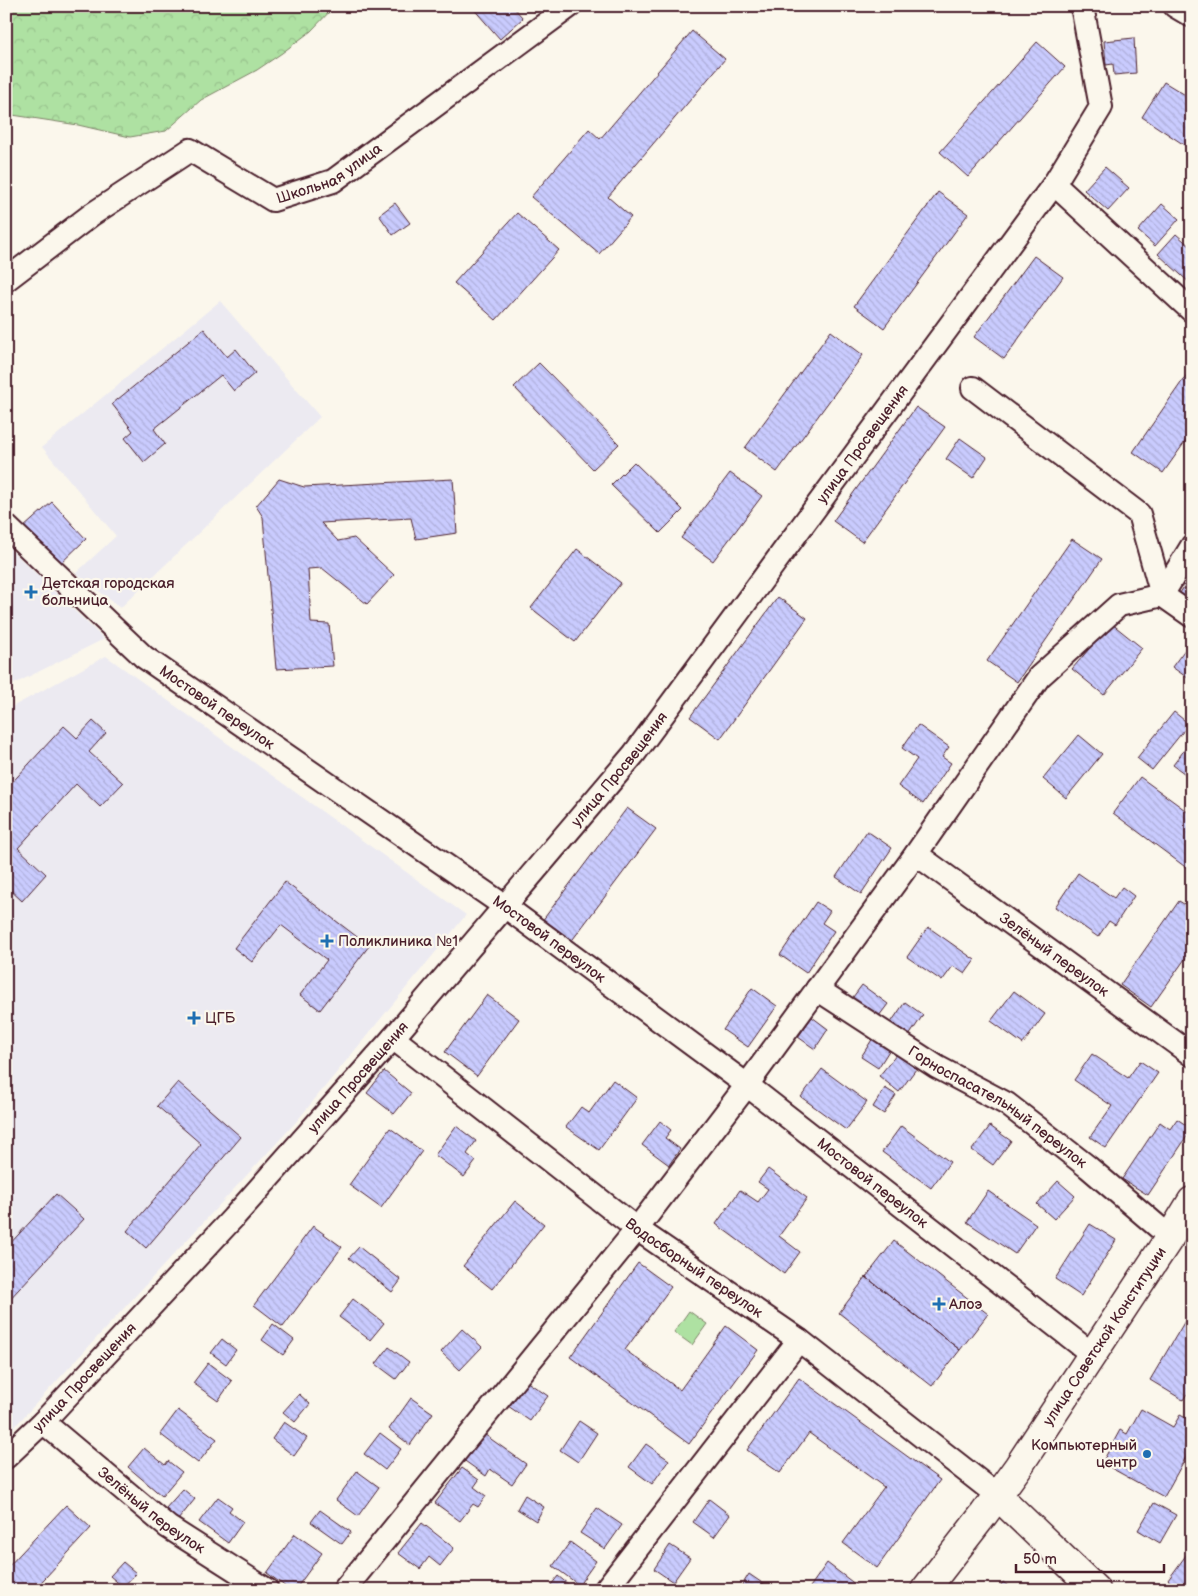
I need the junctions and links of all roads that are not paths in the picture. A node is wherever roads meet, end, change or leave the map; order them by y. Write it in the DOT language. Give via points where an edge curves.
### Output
graph roads {
  1 [pos="570,6"];
  2 [pos="1082,6"];
  3 [pos="1175,6"];
  4 [pos="1192,16"];
  5 [pos="1054,184"];
  6 [pos="6,280"];
  7 [pos="1192,311"];
  8 [pos="973,388"];
  9 [pos="6,526"];
  10 [pos="1192,546"];
  11 [pos="1162,596"];
  12 [pos="1192,616"];
  13 [pos="916,854"];
  14 [pos="506,907"];
  15 [pos="817,989"];
  16 [pos="393,1038"];
  17 [pos="1192,1056"];
  18 [pos="747,1085"];
  19 [pos="1192,1201"];
  20 [pos="638,1229"];
  21 [pos="1170,1237"];
  22 [pos="799,1340"];
  23 [pos="1092,1354"];
  24 [pos="43,1422"];
  25 [pos="6,1456"];
  26 [pos="998,1495"];
  27 [pos="267,1590"];
  28 [pos="344,1590"];
  29 [pos="605,1590"];
  30 [pos="925,1590"];
  31 [pos="1096,1590"];
  1 -- 6 [label="street, Школьная улица" via="334,182 273,200 190,150 91,215"];
  2 -- 5 [label="street, улица Просвещения" via="1101,107"];
  3 -- 4 [label="street"];
  5 -- 7 [label="street"];
  5 -- 14 [label="street, улица Просвещения" via="634,754"];
  8 -- 11 [label="street" via="1139,514"];
  9 -- 14 [label="street, Мостовой переулок" via="144,657"];
  10 -- 11 [label="street"];
  11 -- 12 [label="street"];
  11 -- 13 [label="street" via="1119,605 1038,677"];
  13 -- 15 [label="street"];
  13 -- 17 [label="street, Зелёный переулок"];
  14 -- 16 [label="street, улица Просвещения"];
  14 -- 18 [label="street, Мостовой переулок"];
  15 -- 18 [label="street"];
  15 -- 21 [label="street, Горноспасательный переулок" via="937,1067 1007,1104 1088,1166"];
  16 -- 20 [label="street, Водосборный переулок"];
  16 -- 24 [label="street, улица Просвещения" via="234,1218"];
  18 -- 20 [label="street"];
  18 -- 23 [label="street, Мостовой переулок"];
  19 -- 21 [label="main road, улица Советской Конституции"];
  20 -- 22 [label="street, Водосборный переулок"];
  20 -- 28 [label="street"];
  21 -- 23 [label="main road, улица Советской Конституции"];
  22 -- 26 [label="street, Водосборный переулок"];
  22 -- 29 [label="street"];
  23 -- 26 [label="main road, улица Советской Конституции"];
  24 -- 25 [label="street, улица Просвещения"];
  24 -- 27 [label="street, Зелёный переулок" via="168,1527"];
  26 -- 30 [label="main road, улица Советской Конституции"];
  26 -- 31 [label="main road"];
}
